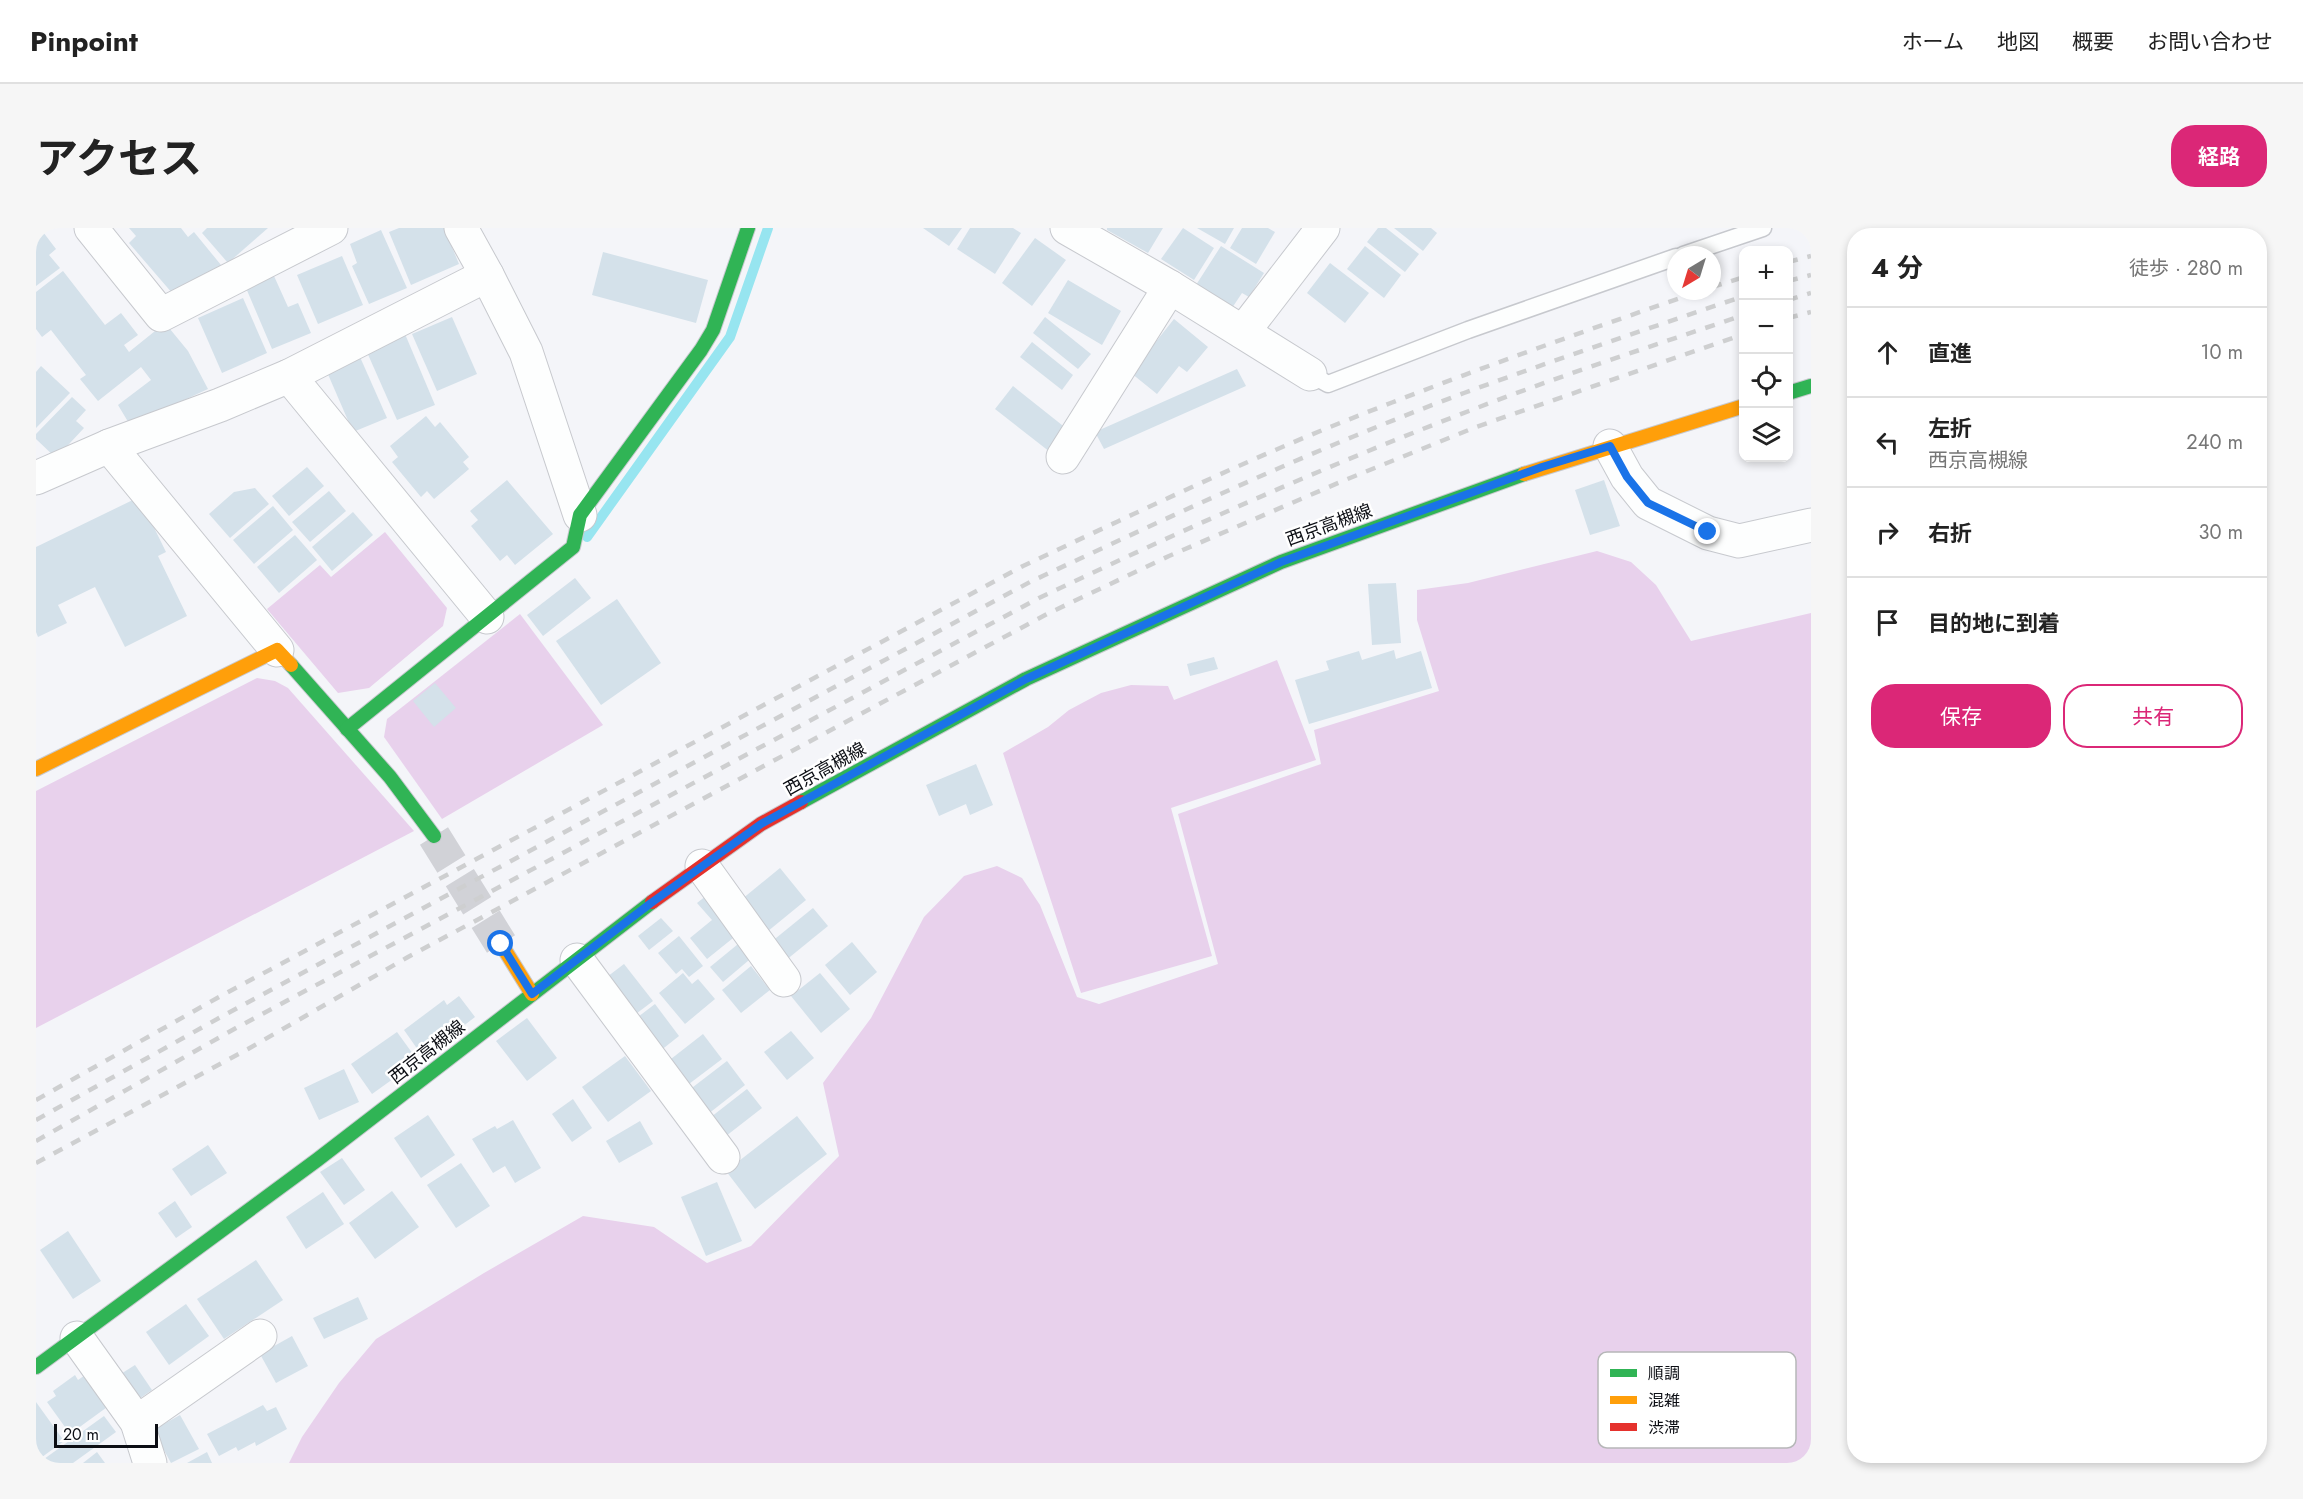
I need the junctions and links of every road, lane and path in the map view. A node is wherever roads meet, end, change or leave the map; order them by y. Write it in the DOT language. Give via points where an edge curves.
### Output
graph roads {
  1 [pos="91,228"];
  2 [pos="461,228"];
  3 [pos="748,228"];
  4 [pos="1067,228"];
  5 [pos="1322,228"];
  6 [pos="1763,228"];
  7 [pos="309,232"];
  8 [pos="1710,246"];
  9 [pos="1667,260"];
  10 [pos="487,275"];
  11 [pos="1170,287"];
  12 [pos="1243,332"];
  13 [pos="1311,374"];
  14 [pos="289,376"];
  15 [pos="1811,386"];
  16 [pos="1793,391"];
  17 [pos="1739,407"];
  18 [pos="109,446"];
  19 [pos="1610,446"];
  20 [pos="1063,457"];
  21 [pos="36,478"];
  22 [pos="580,515"];
  23 [pos="1811,525"];
  24 [pos="488,617"];
  25 [pos="277,650"];
  26 [pos="347,729"];
  27 [pos="36,770"];
  28 [pos="434,836"];
  29 [pos="702,866"];
  30 [pos="501,944"];
  31 [pos="577,960"];
  32 [pos="784,980"];
  33 [pos="532,994"];
  34 [pos="723,1157"];
  35 [pos="260,1336"];
  36 [pos="76,1338"];
  37 [pos="36,1368"];
  38 [pos="136,1422"];
  39 [pos="150,1463"];
  1 -- 7 [label="street" via="161,315"];
  2 -- 10 [label="street"];
  3 -- 22 [label="main road" via="713,330"];
  4 -- 11 [label="street"];
  5 -- 12 [label="street"];
  6 -- 8 [label="lane"];
  9 -- 13 [label="lane" via="1328,384"];
  10 -- 14 [label="street"];
  10 -- 22 [label="street" via="526,352"];
  11 -- 12 [label="street"];
  11 -- 20 [label="street"];
  12 -- 13 [label="street"];
  14 -- 18 [label="street"];
  14 -- 24 [label="street"];
  15 -- 16 [label="main road"];
  17 -- 19 [label="main road, 西京高槻線"];
  18 -- 21 [label="street"];
  18 -- 25 [label="street"];
  19 -- 23 [label="street" via="1627,477 1648,503 1708,532 1739,541"];
  19 -- 29 [label="main road, 西京高槻線" via="1281,562 1036,674 761,824"];
  22 -- 24 [label="main road" via="573,547"];
  24 -- 26 [label="main road"];
  25 -- 26 [label="main road"];
  25 -- 27 [label="main road"];
  26 -- 28 [label="main road" via="390,777"];
  29 -- 31 [label="main road, 西京高槻線"];
  29 -- 32 [label="street"];
  30 -- 33 [label="main road"];
  31 -- 33 [label="main road, 西京高槻線"];
  31 -- 34 [label="street"];
  33 -- 36 [label="main road, 西京高槻線" via="317,1161"];
  35 -- 38 [label="street"];
  36 -- 37 [label="main road, 西京高槻線"];
  36 -- 38 [label="street"];
  38 -- 39 [label="street"];
}
